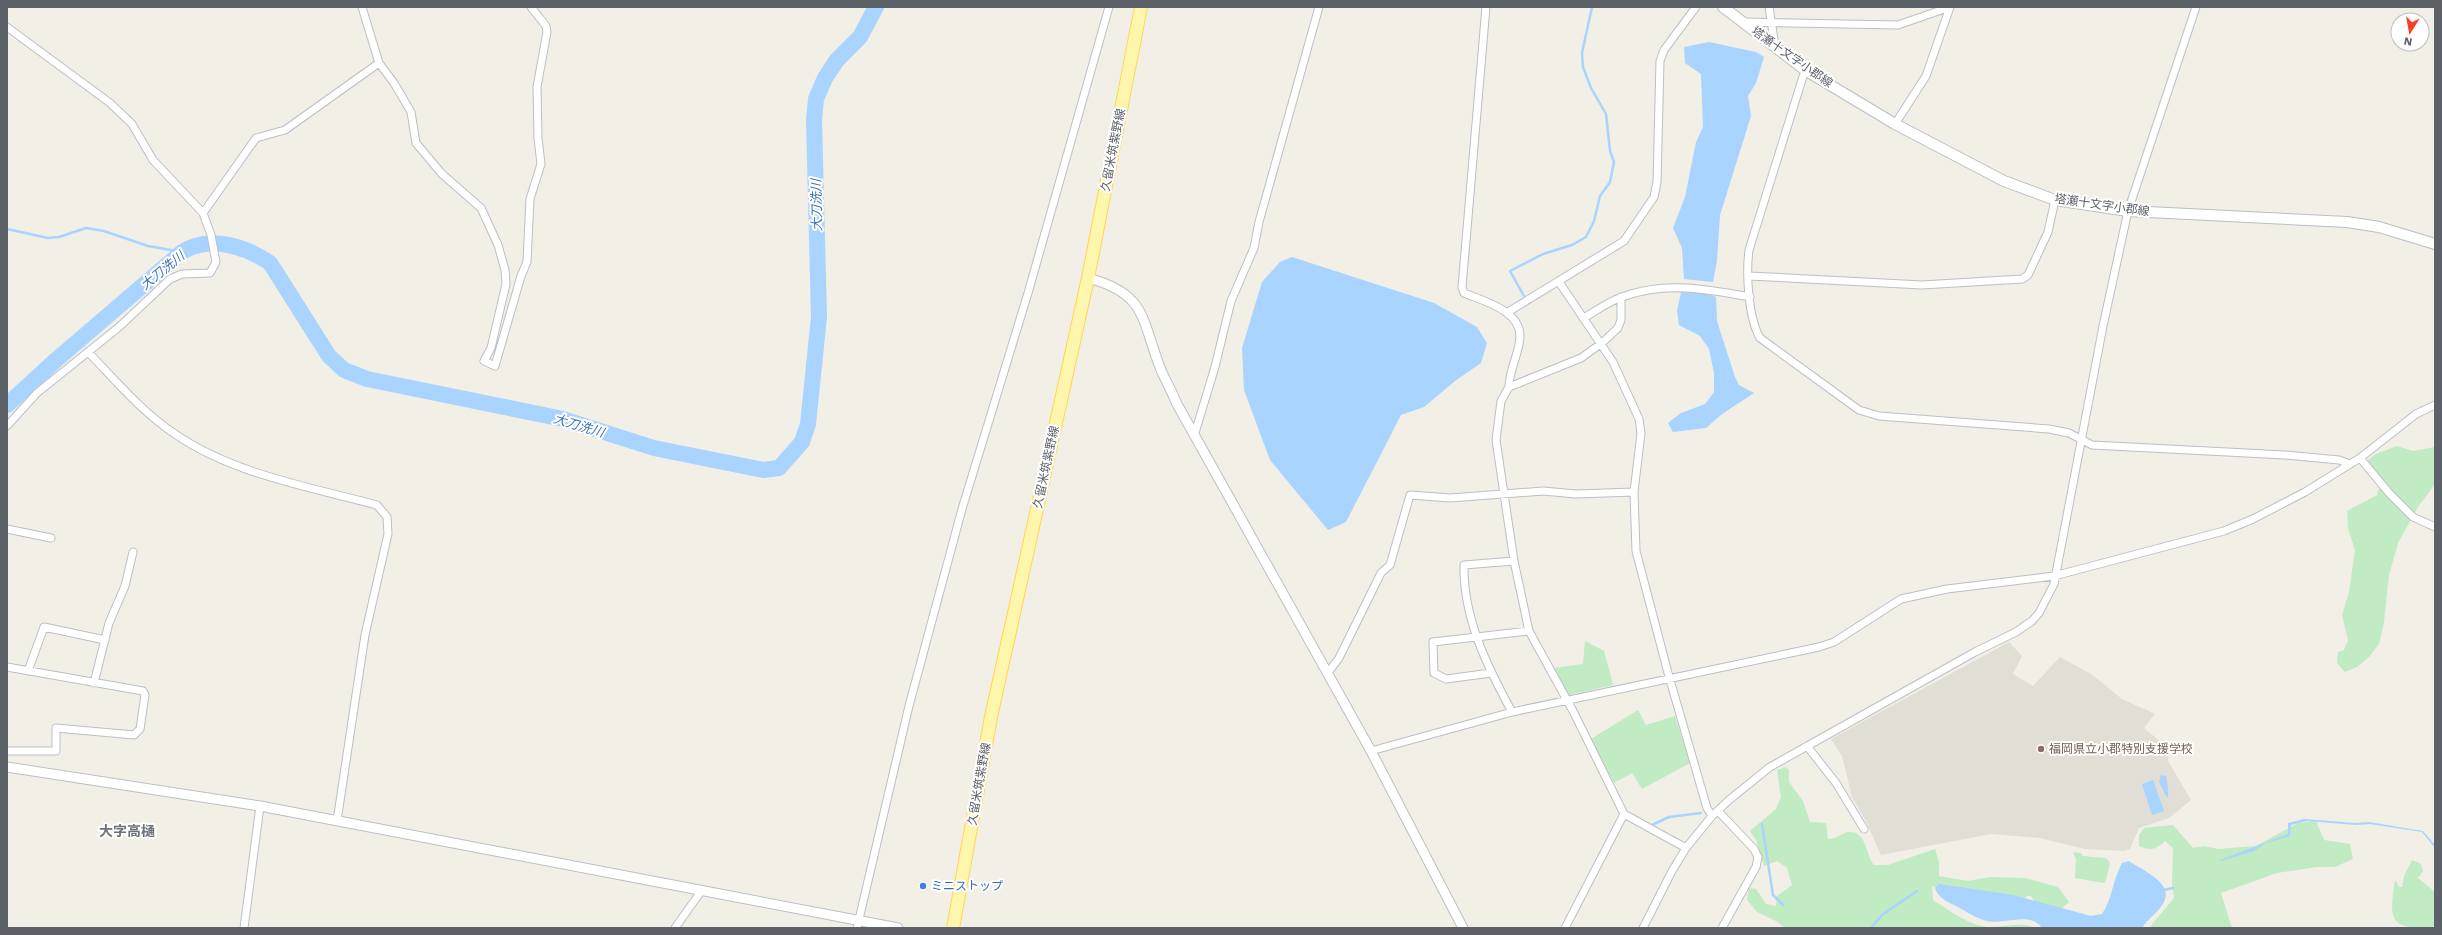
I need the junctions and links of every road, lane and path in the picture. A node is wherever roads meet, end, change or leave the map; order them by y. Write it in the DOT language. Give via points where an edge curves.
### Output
graph roads {
  1 [pos="362,7"];
  2 [pos="531,7"];
  3 [pos="1109,7"];
  4 [pos="1141,7"];
  5 [pos="1319,7"];
  6 [pos="1486,7"];
  7 [pos="1696,7"];
  8 [pos="1723,7"];
  9 [pos="1769,7"];
  10 [pos="1950,7"];
  11 [pos="2196,7"];
  12 [pos="1743,22"];
  13 [pos="1771,23"];
  14 [pos="7,26"];
  15 [pos="1775,46"];
  16 [pos="380,63"];
  17 [pos="1806,70"];
  18 [pos="1895,124"];
  19 [pos="2055,200"];
  20 [pos="2128,211"];
  21 [pos="202,214"];
  22 [pos="2435,244"];
  23 [pos="1749,276"];
  24 [pos="1088,278"];
  25 [pos="1559,282"];
  26 [pos="1621,297"];
  27 [pos="1750,297"];
  28 [pos="1508,312"];
  29 [pos="1584,318"];
  30 [pos="1602,343"];
  31 [pos="88,353"];
  32 [pos="1509,388"];
  33 [pos="2435,404"];
  34 [pos="7,426"];
  35 [pos="1194,436"];
  36 [pos="2082,442"];
  37 [pos="2360,458"];
  38 [pos="2350,464"];
  39 [pos="1634,492"];
  40 [pos="1505,494"];
  41 [pos="2435,527"];
  42 [pos="7,529"];
  43 [pos="51,538"];
  44 [pos="133,552"];
  45 [pos="1514,561"];
  46 [pos="2054,576"];
  47 [pos="1529,631"];
  48 [pos="1476,637"];
  49 [pos="105,640"];
  50 [pos="7,667"];
  51 [pos="28,671"];
  52 [pos="1491,673"];
  53 [pos="1327,674"];
  54 [pos="1670,677"];
  55 [pos="94,683"];
  56 [pos="1566,700"];
  57 [pos="1512,712"];
  58 [pos="1807,746"];
  59 [pos="7,751"];
  60 [pos="1371,751"];
  61 [pos="7,767"];
  62 [pos="260,806"];
  63 [pos="1715,813"];
  64 [pos="1624,814"];
  65 [pos="337,821"];
  66 [pos="1864,829"];
  67 [pos="1686,848"];
  68 [pos="702,890"];
  69 [pos="858,924"];
  70 [pos="244,928"];
  71 [pos="675,928"];
  72 [pos="898,928"];
  73 [pos="953,928"];
  74 [pos="1464,928"];
  75 [pos="1565,928"];
  76 [pos="1643,928"];
  77 [pos="1722,928"];
  1 -- 16 [label="street"];
  2 -- 16 [label="street" via="546,26 547,32 536,97 541,164 530,199 527,262 495,366 484,361 491,348 506,284 498,245 481,208 442,174 416,143 408,105"];
  3 -- 69 [label="street" via="1028,293 962,509 909,706"];
  4 -- 24 [label="main road, 久留米筑紫野線"];
  5 -- 35 [label="street" via="1254,248 1231,301 1215,367"];
  6 -- 28 [label="street" via="1462,287 1464,293"];
  7 -- 25 [label="street" via="1664,50 1660,61 1658,166 1654,197 1624,241"];
  8 -- 12 [label="main road, 塔瀬十文字小郡線"];
  9 -- 13 [label="street"];
  10 -- 13 [label="street" via="1898,25"];
  10 -- 18 [label="street" via="1926,76"];
  11 -- 20 [label="street"];
  12 -- 13 [label="street"];
  12 -- 15 [label="main road, 塔瀬十文字小郡線"];
  13 -- 15 [label="street"];
  14 -- 21 [label="street" via="122,113 132,124 153,160"];
  15 -- 17 [label="main road, 塔瀬十文字小郡線"];
  16 -- 21 [label="street" via="285,130 256,138"];
  17 -- 18 [label="main road, 塔瀬十文字小郡線"];
  17 -- 23 [label="street" via="1749,250"];
  18 -- 19 [label="main road, 塔瀬十文字小郡線" via="2004,181"];
  19 -- 20 [label="main road, 塔瀬十文字小郡線"];
  19 -- 23 [label="street" via="2048,232 2028,275 2022,279 1922,285"];
  20 -- 22 [label="main road, 塔瀬十文字小郡線" via="2347,222 2379,227"];
  20 -- 36 [label="street" via="2103,326"];
  21 -- 31 [label="street" via="211,234 216,262 214,270 206,275 182,274 170,279"];
  23 -- 27 [label="street"];
  24 -- 35 [label="street" via="1126,293 1141,311 1161,370"];
  24 -- 73 [label="main road, 久留米筑紫野線" via="991,717"];
  25 -- 28 [label="street"];
  25 -- 29 [label="street"];
  26 -- 27 [label="street" via="1654,288 1698,287"];
  26 -- 29 [label="street"];
  26 -- 30 [label="street" via="1621,320 1618,328"];
  27 -- 36 [label="street" via="1752,321 1760,338 1859,410 1879,416 2049,429 2068,433"];
  28 -- 32 [label="street" via="1520,336 1509,373"];
  29 -- 30 [label="street"];
  30 -- 32 [label="street" via="1581,358"];
  30 -- 39 [label="street" via="1639,419 1641,434"];
  31 -- 34 [label="street" via="37,393"];
  31 -- 65 [label="street" via="149,414 176,435 214,455 258,472 377,505 387,517 388,534 365,634"];
  32 -- 40 [label="street" via="1501,401 1496,440"];
  33 -- 37 [label="street" via="2416,414"];
  35 -- 53 [label="street"];
  36 -- 38 [label="street" via="2092,446 2285,455 2339,460"];
  36 -- 46 [label="street"];
  37 -- 38 [label="street"];
  37 -- 41 [label="street" via="2389,493 2413,516"];
  38 -- 46 [label="street" via="2305,492 2224,531"];
  39 -- 40 [label="street" via="1576,494 1543,491"];
  39 -- 54 [label="street" via="1636,552"];
  40 -- 45 [label="street"];
  40 -- 53 [label="street" via="1450,498 1410,495 1390,564 1381,573 1339,658"];
  42 -- 43 [label="street"];
  44 -- 49 [label="street" via="125,586 109,623"];
  45 -- 47 [label="street"];
  45 -- 48 [label="street" via="1464,565 1464,584"];
  46 -- 54 [label="street" via="1947,589 1901,599 1834,642"];
  46 -- 58 [label="street" via="2054,584 2032,621"];
  47 -- 48 [label="street"];
  47 -- 56 [label="street"];
  48 -- 52 [label="street"];
  48 -- 52 [label="street" via="1433,642 1434,673 1446,678"];
  49 -- 51 [label="street" via="44,627"];
  49 -- 55 [label="street"];
  50 -- 51 [label="street"];
  51 -- 55 [label="street"];
  52 -- 57 [label="street"];
  53 -- 60 [label="street"];
  54 -- 56 [label="street"];
  54 -- 63 [label="street" via="1707,808"];
  55 -- 59 [label="street" via="143,691 145,695 140,729 134,735 56,728 56,751"];
  56 -- 57 [label="street"];
  56 -- 64 [label="street"];
  57 -- 60 [label="street"];
  58 -- 63 [label="street" via="1770,767"];
  58 -- 66 [label="street" via="1836,783"];
  60 -- 74 [label="street"];
  61 -- 62 [label="street"];
  62 -- 65 [label="street"];
  62 -- 70 [label="street"];
  63 -- 67 [label="street"];
  63 -- 77 [label="street" via="1754,849 1758,857 1756,867"];
  64 -- 67 [label="street"];
  64 -- 75 [label="street"];
  65 -- 68 [label="street"];
  67 -- 76 [label="street"];
  68 -- 69 [label="street"];
  68 -- 71 [label="street"];
  69 -- 72 [label="street"];
}
